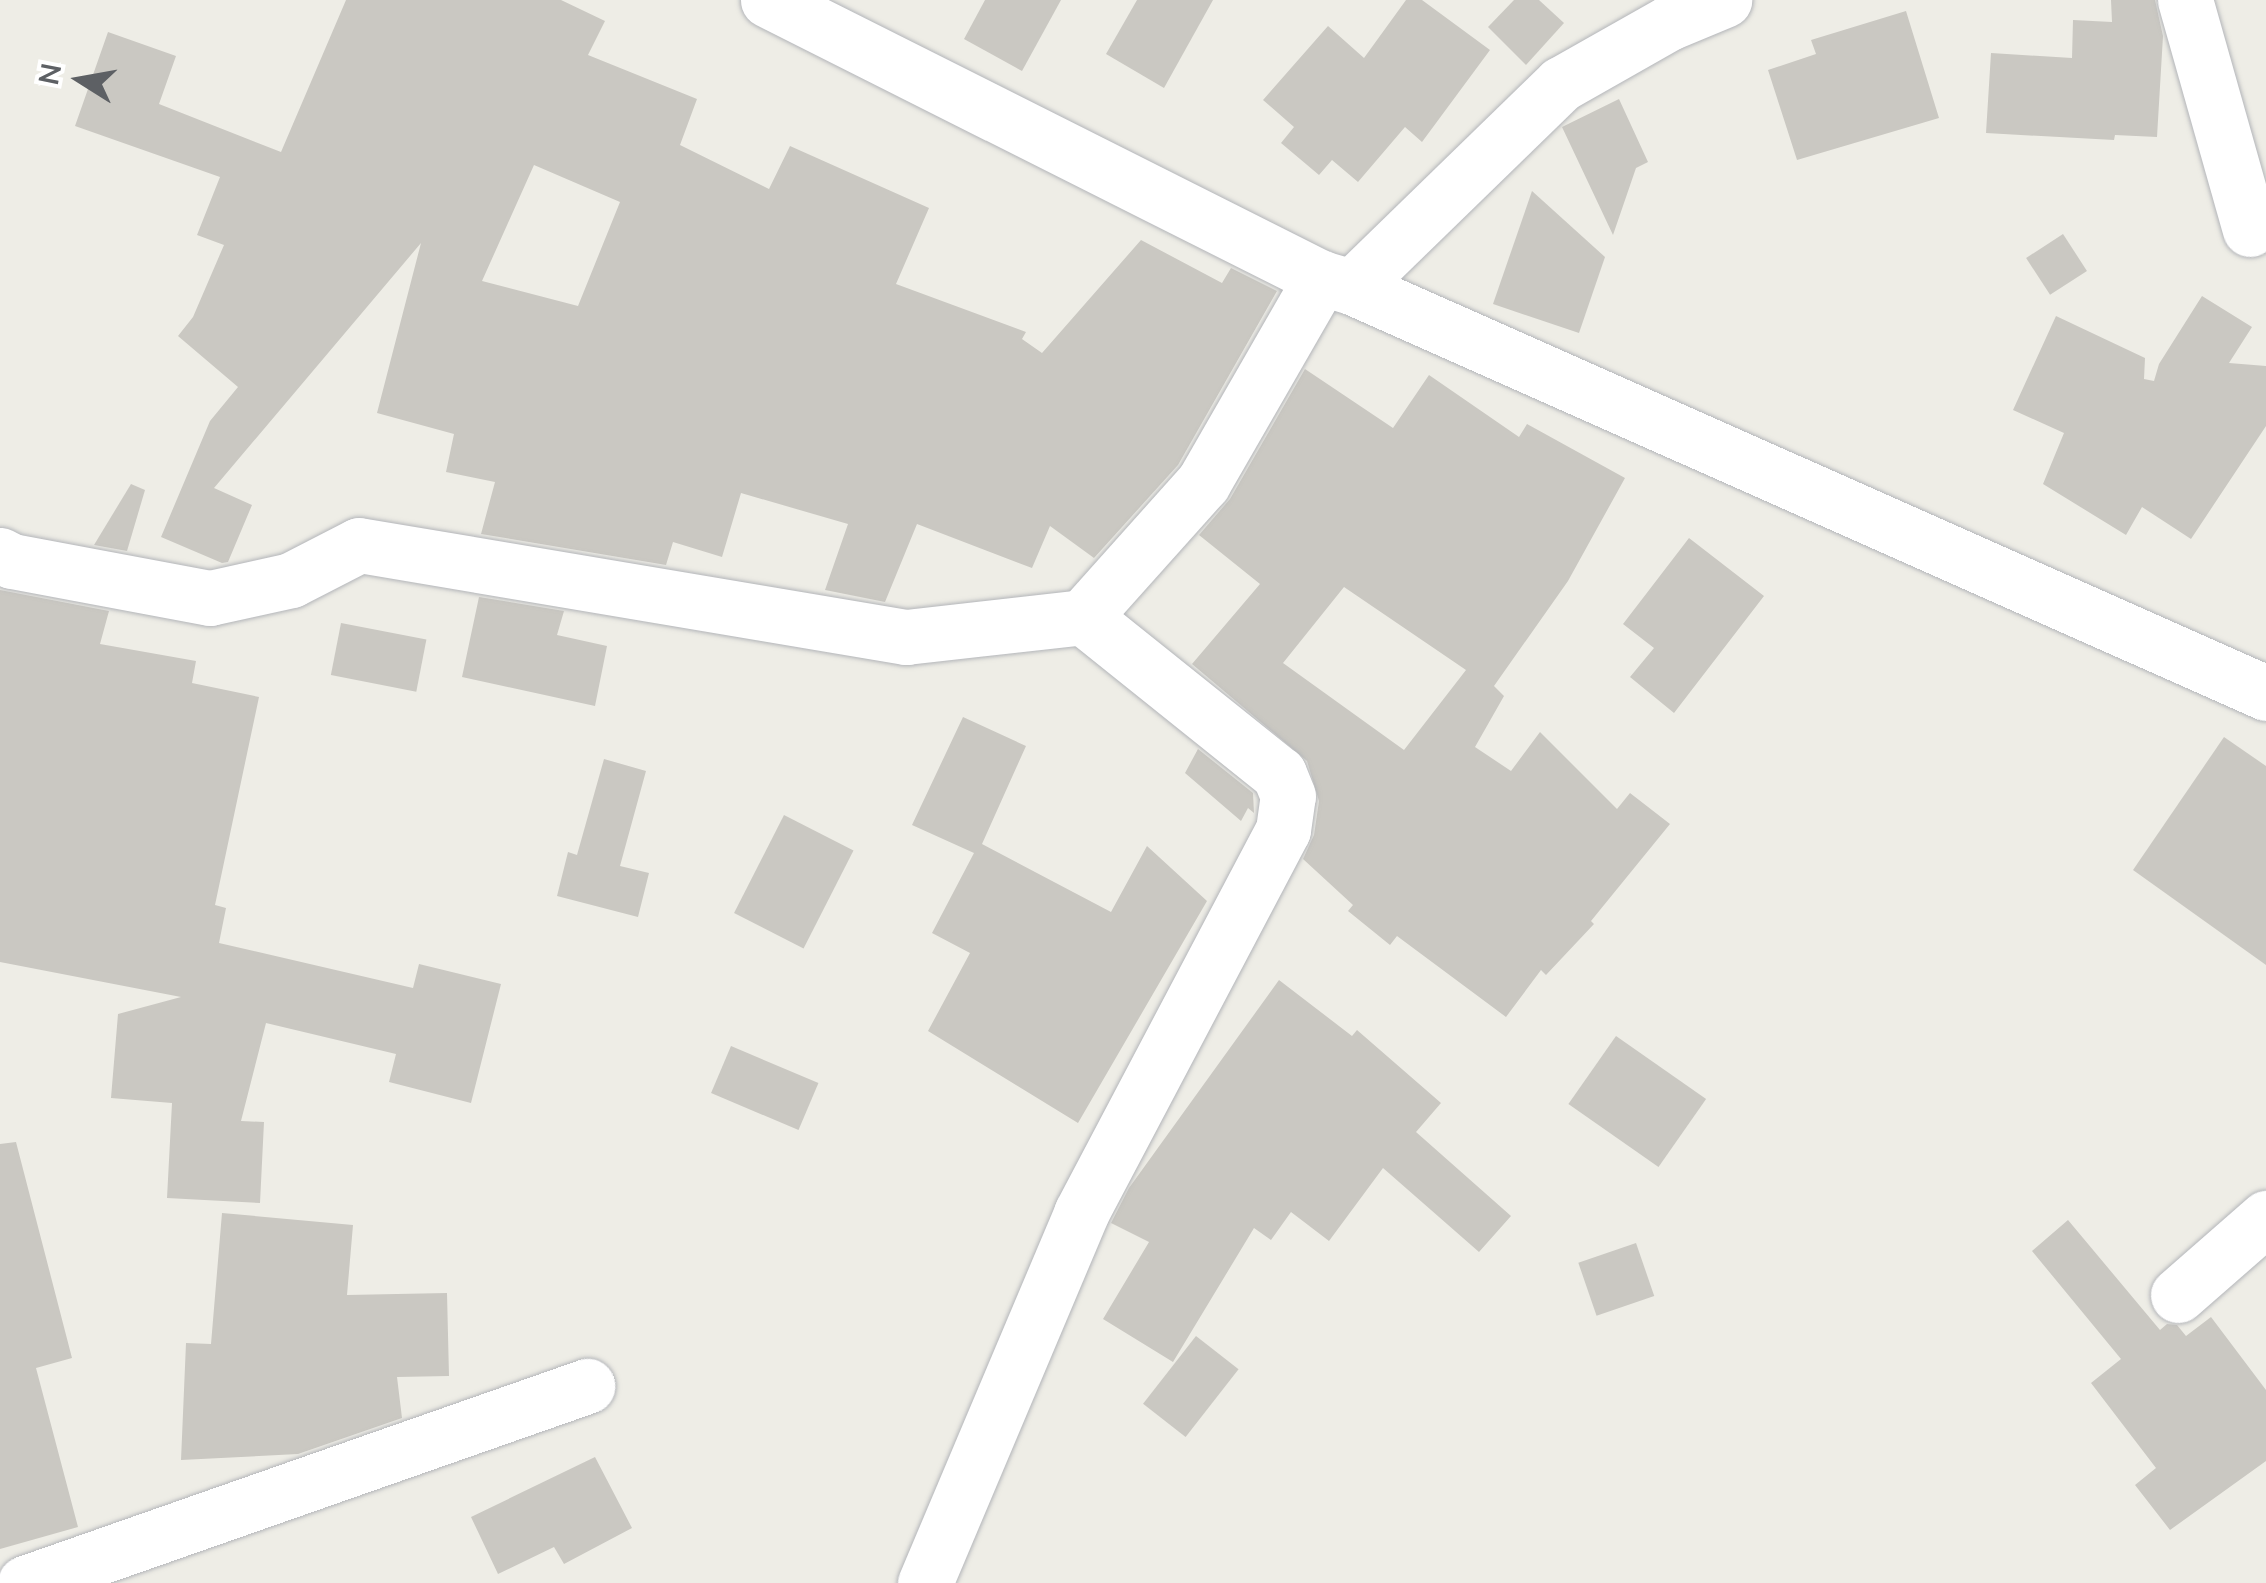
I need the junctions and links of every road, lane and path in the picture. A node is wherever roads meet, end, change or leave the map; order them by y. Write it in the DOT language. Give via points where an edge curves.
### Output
graph roads {
  1 [pos="768,0"];
  2 [pos="1724,0"];
  3 [pos="2185,0"];
  4 [pos="1660,12"];
  5 [pos="2250,229"];
  6 [pos="1336,282"];
  7 [pos="0,555"];
  8 [pos="1083,616"];
  9 [pos="2266,693"];
  10 [pos="2266,1218"];
  11 [pos="2178,1295"];
  12 [pos="587,1386"];
  13 [pos="25,1583"];
  14 [pos="924,1583"];
  1 -- 6 [label="street"];
  2 -- 4 [label="street"];
  3 -- 5 [label="street"];
  4 -- 6 [label="street" via="1561,84"];
  6 -- 8 [label="street" via="1203,484"];
  6 -- 9 [label="street"];
  7 -- 8 [label="street" via="210,598 291,580 359,545 906,637"];
  8 -- 14 [label="street" via="1279,774 1286,813 1082,1213"];
  10 -- 11 [label="street"];
  12 -- 13 [label="street"];
}
